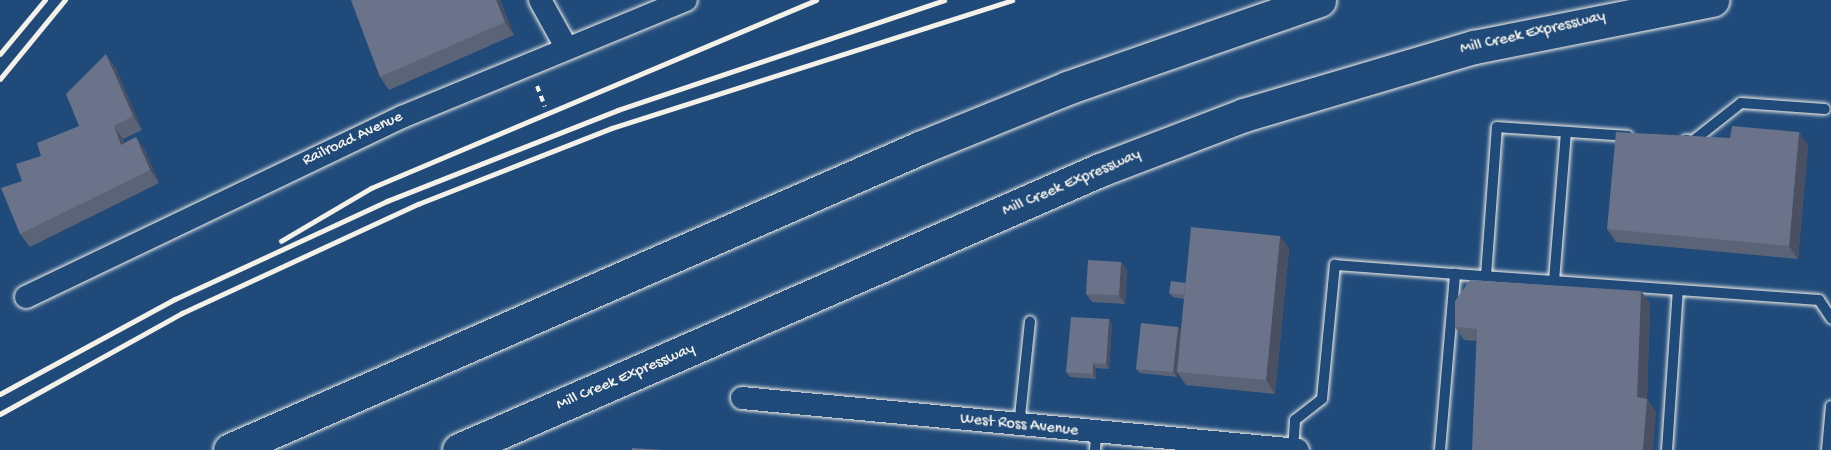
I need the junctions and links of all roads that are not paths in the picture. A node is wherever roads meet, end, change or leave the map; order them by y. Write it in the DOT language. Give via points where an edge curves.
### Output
graph roads {
  1 [pos="540,0"];
  2 [pos="686,0"];
  3 [pos="1319,0"];
  4 [pos="1712,0"];
  5 [pos="566,47"];
  6 [pos="1825,109"];
  7 [pos="1566,132"];
  8 [pos="1647,137"];
  9 [pos="1670,139"];
  10 [pos="1455,274"];
  11 [pos="1485,276"];
  12 [pos="1554,281"];
  13 [pos="1678,290"];
  14 [pos="26,297"];
  15 [pos="1831,318"];
  16 [pos="1030,322"];
  17 [pos="742,398"];
  18 [pos="1831,406"];
  19 [pos="1019,426"];
  20 [pos="1095,442"];
  21 [pos="230,450"];
  22 [pos="459,450"];
  23 [pos="1293,450"];
  24 [pos="1298,450"];
  25 [pos="1440,450"];
  26 [pos="1667,450"];
  27 [pos="1827,450"];
  1 -- 5 [label="street"];
  2 -- 5 [label="street, Railroad Avenue"];
  3 -- 21 [label="highway" via="1067,88 943,139"];
  4 -- 22 [label="highway, Mill Creek Expressway" via="1486,44 1244,115 1100,170"];
  5 -- 14 [label="street, Railroad Avenue" via="402,117"];
  6 -- 9 [label="lane" via="1741,103 1693,141"];
  7 -- 8 [label="lane"];
  7 -- 11 [label="lane" via="1497,127"];
  7 -- 12 [label="lane"];
  10 -- 11 [label="lane"];
  10 -- 23 [label="lane" via="1335,265 1322,399 1295,420"];
  10 -- 25 [label="lane"];
  11 -- 12 [label="lane"];
  12 -- 13 [label="lane"];
  13 -- 15 [label="lane" via="1819,300"];
  13 -- 26 [label="lane"];
  16 -- 19 [label="lane"];
  17 -- 19 [label="street, West Ross Avenue"];
  18 -- 27 [label="lane"];
  19 -- 20 [label="street, West Ross Avenue"];
  20 -- 23 [label="street, West Ross Avenue"];
  23 -- 24 [label="street, West Ross Avenue"];
}
